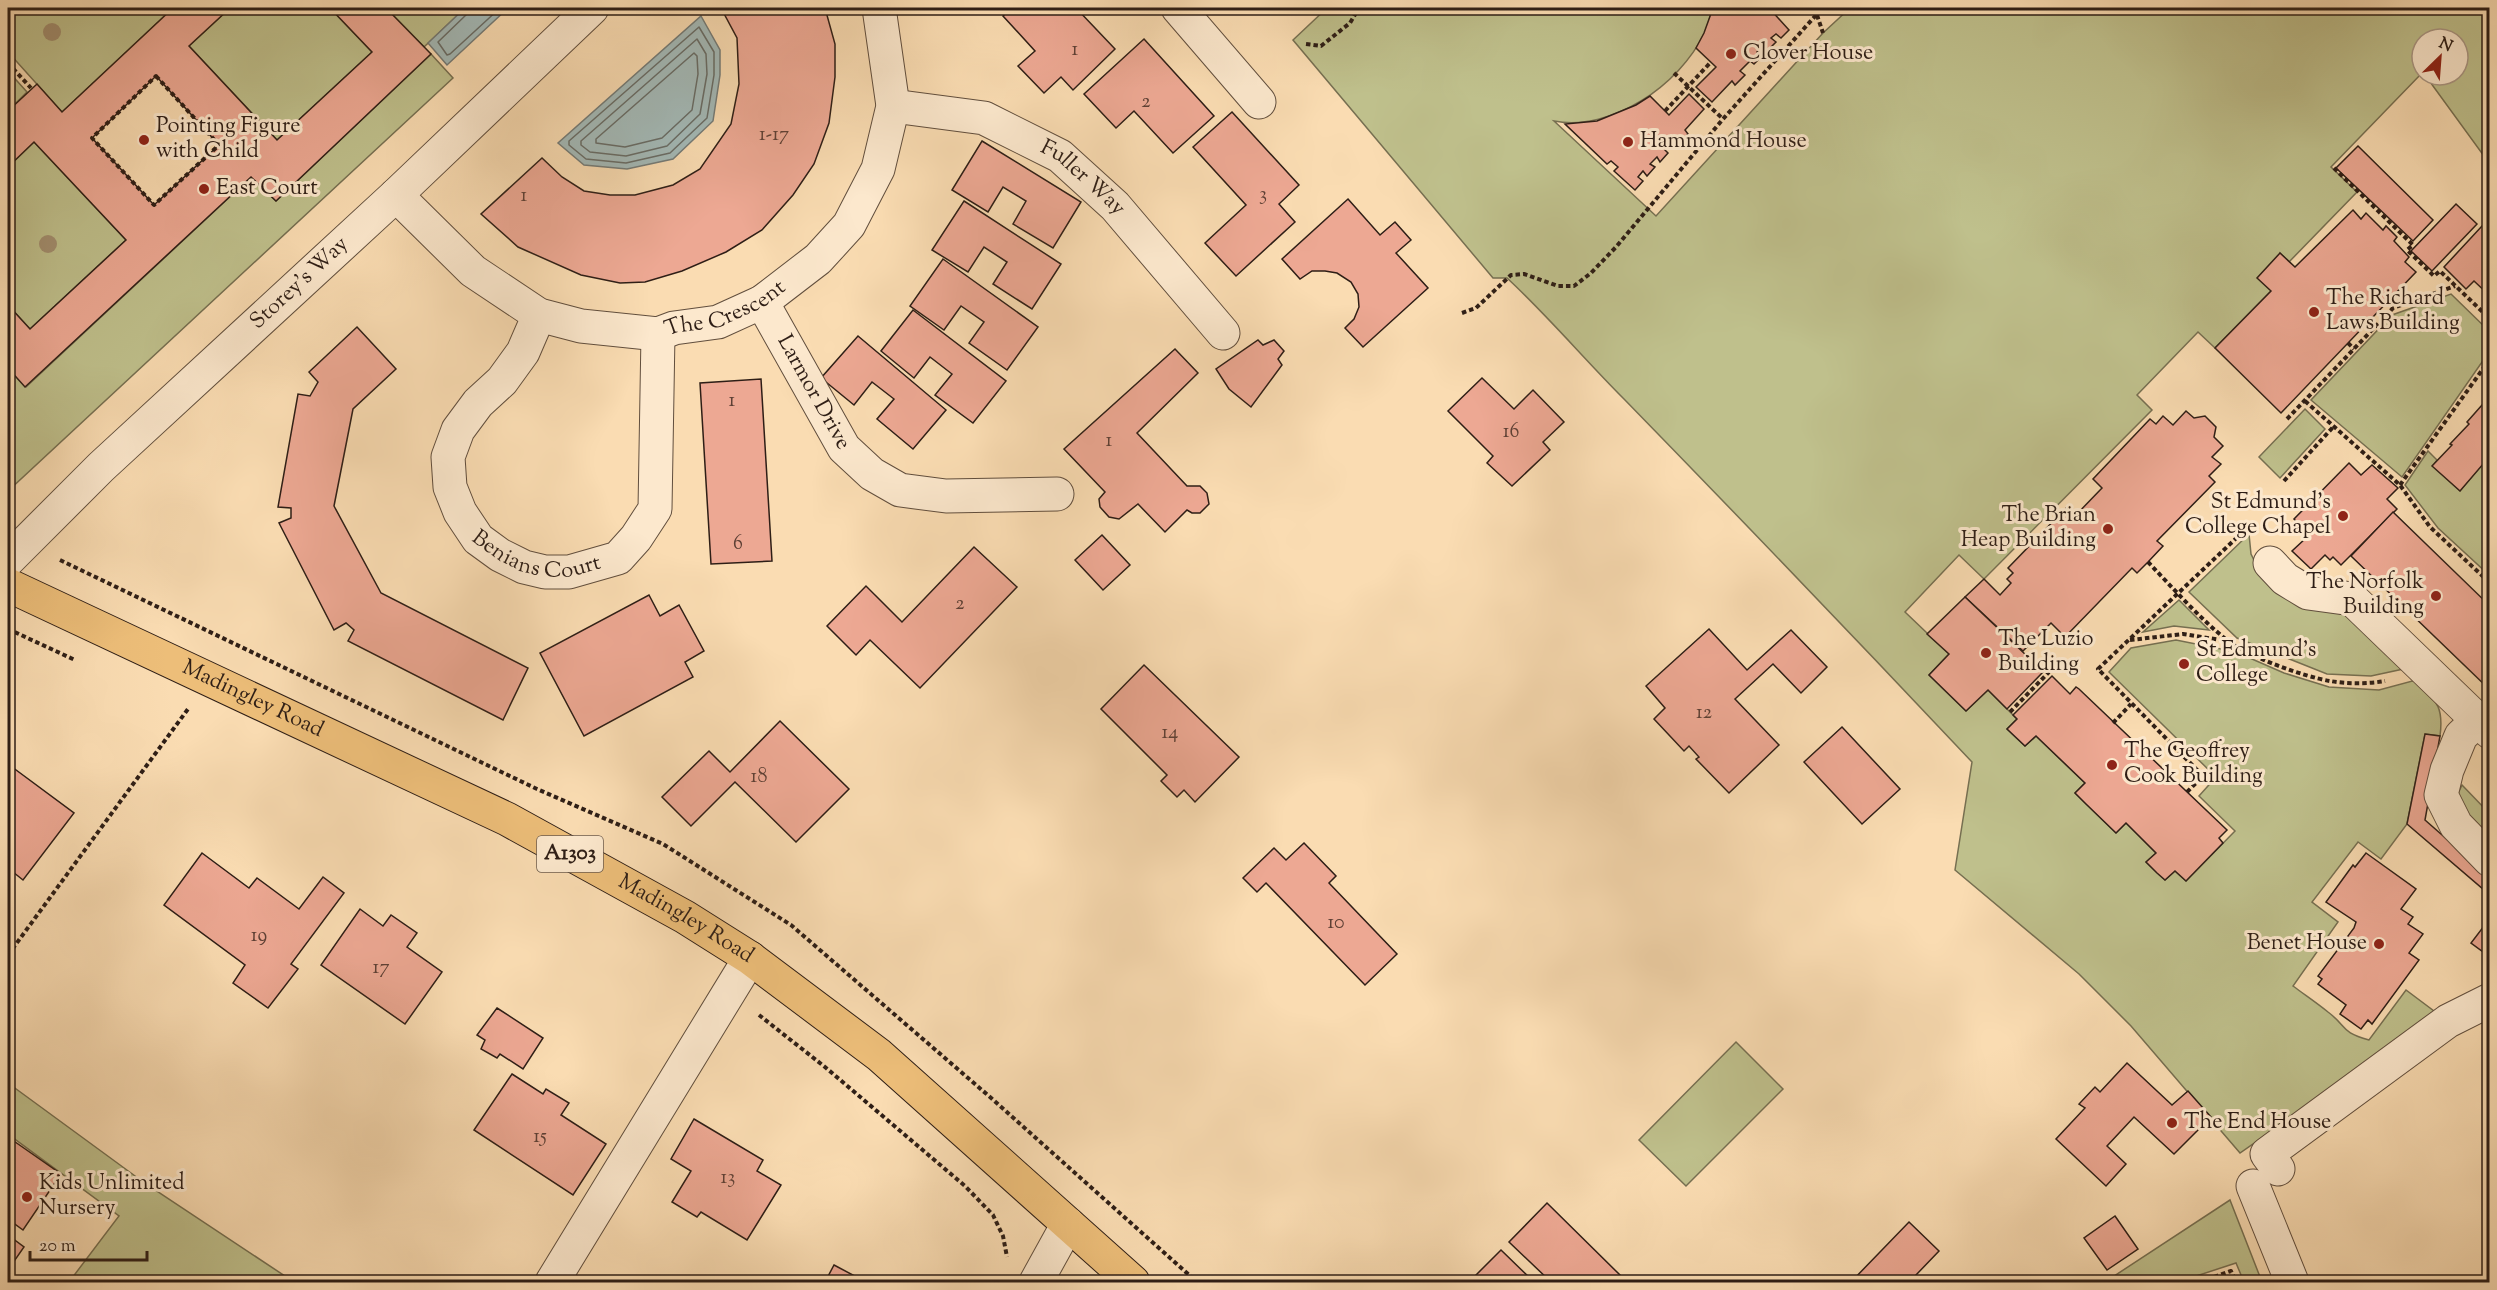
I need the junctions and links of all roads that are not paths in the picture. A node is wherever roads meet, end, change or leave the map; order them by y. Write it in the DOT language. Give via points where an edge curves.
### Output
graph roads {
  1 [pos="592,8"];
  2 [pos="879,8"];
  3 [pos="1178,8"];
  4 [pos="1259,102"];
  5 [pos="893,106"];
  6 [pos="396,195"];
  7 [pos="762,302"];
  8 [pos="539,315"];
  9 [pos="1223,333"];
  10 [pos="658,334"];
  11 [pos="1057,494"];
  12 [pos="15,551"];
  13 [pos="2270,562"];
  14 [pos="8,585"];
  15 [pos="2484,726"];
  16 [pos="2490,860"];
  17 [pos="750,958"];
  18 [pos="2490,1000"];
  19 [pos="1068,1224"];
  20 [pos="552,1282"];
  21 [pos="1035,1282"];
  22 [pos="1132,1282"];
  23 [pos="2292,1282"];
  1 -- 6 [label="street, Storey's Way"];
  2 -- 5 [label="street, The Crescent"];
  3 -- 4 [label="street"];
  5 -- 7 [label="street, The Crescent" via="878,169 849,225 818,259"];
  5 -- 9 [label="street, Fuller Way" via="984,118 1060,156 1114,206"];
  6 -- 8 [label="street, The Crescent" via="474,271"];
  6 -- 12 [label="street, Storey's Way"];
  7 -- 10 [label="street, The Crescent" via="718,322"];
  7 -- 11 [label="street, Larmor Drive" via="844,448 872,474 900,490 946,496"];
  8 -- 10 [label="street, The Crescent" via="581,326"];
  8 -- 10 [label="street, Benians Court" via="523,352 458,430 448,457 450,488 477,539 524,567 545,572 569,572 618,558 655,509"];
  13 -- 15 [label="street" via="2285,579 2308,593 2352,599"];
  14 -- 17 [label="main road, Madingley Road / A1303" via="507,819 685,916"];
  15 -- 16 [label="street" via="2461,736 2446,770 2442,795 2456,825"];
  17 -- 19 [label="main road, Madingley Road / A1303" via="879,1055"];
  17 -- 20 [label="street"];
  18 -- 23 [label="street" via="2448,1021 2267,1154 2265,1177"];
  19 -- 21 [label="street"];
  19 -- 22 [label="main road, Madingley Road / A1303"];
}
